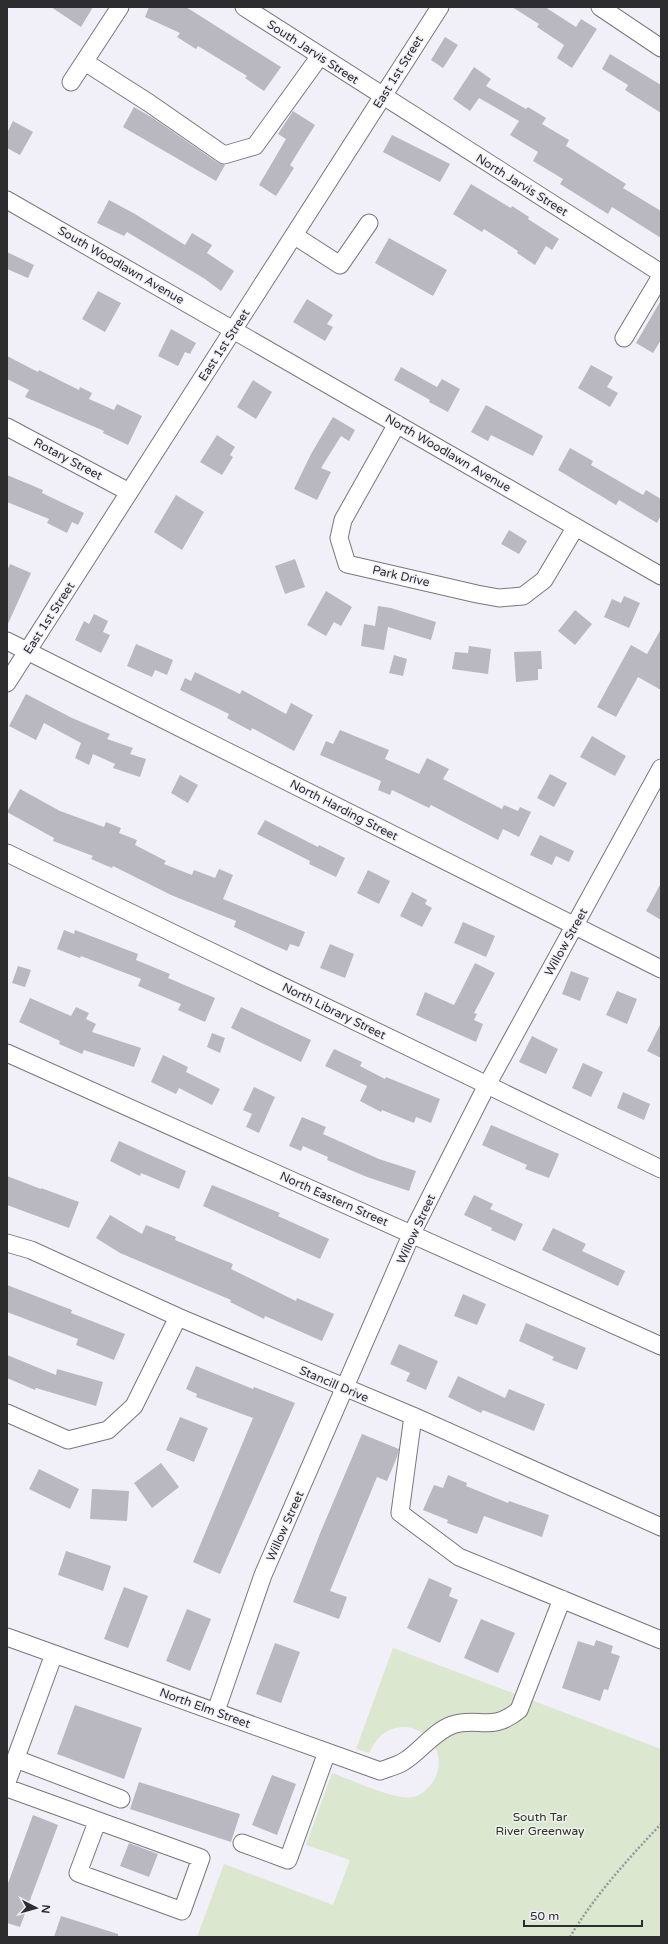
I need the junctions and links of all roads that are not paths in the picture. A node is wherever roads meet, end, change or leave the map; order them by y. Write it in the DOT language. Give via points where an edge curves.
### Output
graph roads {
  1 [pos="120,7"];
  2 [pos="244,7"];
  3 [pos="440,7"];
  4 [pos="600,7"];
  5 [pos="661,48"];
  6 [pos="320,56"];
  7 [pos="85,62"];
  8 [pos="71,82"];
  9 [pos="383,97"];
  10 [pos="7,200"];
  11 [pos="369,223"];
  12 [pos="295,236"];
  13 [pos="661,273"];
  14 [pos="661,276"];
  15 [pos="235,330"];
  16 [pos="624,338"];
  17 [pos="397,424"];
  18 [pos="7,427"];
  19 [pos="129,492"];
  20 [pos="575,528"];
  21 [pos="661,576"];
  22 [pos="7,641"];
  23 [pos="28,651"];
  24 [pos="7,683"];
  25 [pos="661,768"];
  26 [pos="7,853"];
  27 [pos="575,926"];
  28 [pos="661,969"];
  29 [pos="7,1053"];
  30 [pos="487,1085"];
  31 [pos="661,1169"];
  32 [pos="412,1233"];
  33 [pos="7,1243"];
  34 [pos="178,1317"];
  35 [pos="661,1346"];
  36 [pos="345,1389"];
  37 [pos="7,1413"];
  38 [pos="413,1416"];
  39 [pos="661,1527"];
  40 [pos="562,1599"];
  41 [pos="7,1637"];
  42 [pos="661,1640"];
  43 [pos="54,1654"];
  44 [pos="216,1711"];
  45 [pos="327,1752"];
  46 [pos="16,1759"];
  47 [pos="7,1782"];
  48 [pos="7,1788"];
  49 [pos="121,1799"];
  50 [pos="97,1822"];
  51 [pos="242,1843"];
  1 -- 7 [label="street"];
  2 -- 6 [label="street, South Jarvis Street"];
  3 -- 9 [label="street, East 1st Street"];
  4 -- 5 [label="street"];
  6 -- 7 [label="street" via="255,146 224,155"];
  6 -- 9 [label="street, South Jarvis Street"];
  7 -- 8 [label="street"];
  9 -- 12 [label="street, East 1st Street"];
  9 -- 13 [label="street, North Jarvis Street"];
  10 -- 15 [label="street, South Woodlawn Avenue"];
  11 -- 12 [label="street" via="340,265"];
  12 -- 15 [label="street, East 1st Street"];
  14 -- 16 [label="street"];
  15 -- 17 [label="street, North Woodlawn Avenue"];
  15 -- 19 [label="street, East 1st Street"];
  17 -- 20 [label="street, North Woodlawn Avenue"];
  17 -- 20 [label="street, Park Drive" via="343,520 340,538 347,564 477,594 499,598 523,596 544,580"];
  18 -- 19 [label="street, Rotary Street"];
  19 -- 23 [label="street, East 1st Street"];
  20 -- 21 [label="street, North Woodlawn Avenue"];
  22 -- 23 [label="street, North Harding Street"];
  23 -- 24 [label="street, East 1st Street"];
  23 -- 27 [label="street, North Harding Street"];
  25 -- 27 [label="street, Willow Street"];
  26 -- 30 [label="street, North Library Street"];
  27 -- 28 [label="street, North Harding Street"];
  27 -- 30 [label="street, Willow Street"];
  29 -- 32 [label="street, North Eastern Street"];
  30 -- 31 [label="street, North Library Street"];
  30 -- 32 [label="street, Willow Street"];
  32 -- 35 [label="street, North Eastern Street"];
  32 -- 36 [label="street, Willow Street"];
  33 -- 34 [label="street, Stancill Drive" via="30,1250"];
  34 -- 36 [label="street, Stancill Drive"];
  34 -- 37 [label="street" via="134,1406 108,1430 68,1440"];
  36 -- 38 [label="street, Stancill Drive"];
  36 -- 44 [label="street, Willow Street" via="264,1575"];
  38 -- 39 [label="street, Stancill Drive"];
  38 -- 40 [label="street" via="400,1513 459,1557"];
  40 -- 42 [label="street"];
  40 -- 45 [label="street, North Elm Street" via="518,1710 508,1719 498,1723 472,1722 452,1725 403,1762 380,1771"];
  41 -- 43 [label="street, North Elm Street"];
  43 -- 44 [label="street, North Elm Street"];
  43 -- 46 [label="street"];
  44 -- 45 [label="street, North Elm Street"];
  45 -- 51 [label="street" via="288,1860"];
  46 -- 47 [label="street"];
  46 -- 49 [label="street"];
  48 -- 50 [label="street"];
  50 -- 50 [label="street" via="78,1873 182,1911 201,1858"];
}
